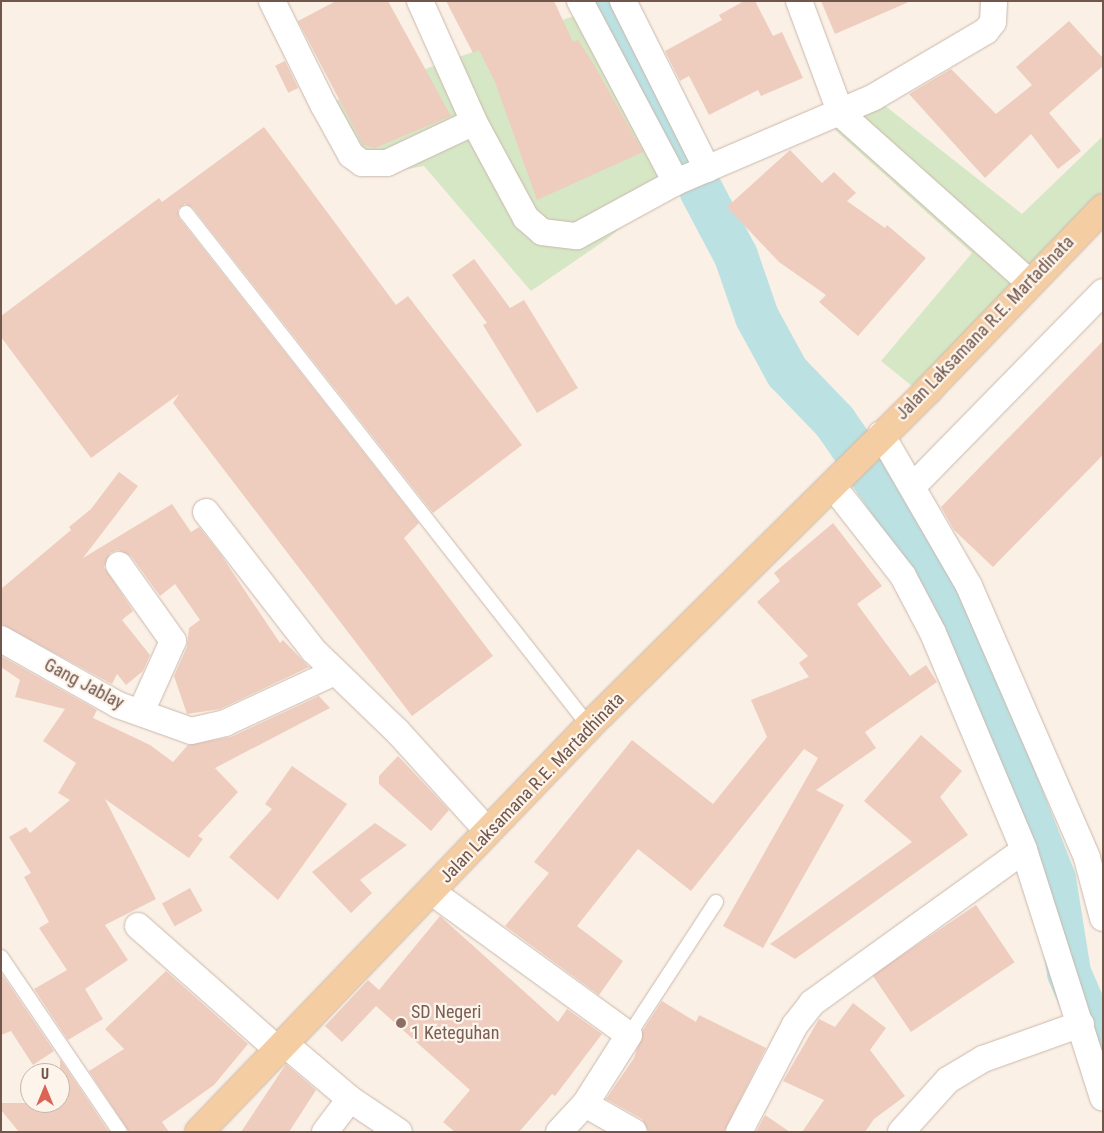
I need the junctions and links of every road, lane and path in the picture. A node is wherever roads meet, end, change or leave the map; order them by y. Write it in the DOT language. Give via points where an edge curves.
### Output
graph roads {
  1 [pos="272,1"];
  2 [pos="420,1"];
  3 [pos="580,1"];
  4 [pos="623,1"];
  5 [pos="799,1"];
  6 [pos="994,1"];
  7 [pos="841,114"];
  8 [pos="474,122"];
  9 [pos="707,169"];
  10 [pos="676,182"];
  11 [pos="1103,208"];
  12 [pos="186,213"];
  13 [pos="1028,282"];
  14 [pos="1103,292"];
  15 [pos="874,440"];
  16 [pos="838,478"];
  17 [pos="914,485"];
  18 [pos="206,512"];
  19 [pos="119,565"];
  20 [pos="1,640"];
  21 [pos="335,672"];
  22 [pos="141,712"];
  23 [pos="588,726"];
  24 [pos="487,830"];
  25 [pos="1024,850"];
  26 [pos="432,892"];
  27 [pos="716,902"];
  28 [pos="1103,918"];
  29 [pos="138,926"];
  30 [pos="1,957"];
  31 [pos="1081,1024"];
  32 [pos="629,1035"];
  33 [pos="282,1047"];
  34 [pos="1103,1098"];
  35 [pos="350,1099"];
  36 [pos="585,1104"];
  37 [pos="200,1131"];
  38 [pos="120,1132"];
  39 [pos="325,1132"];
  40 [pos="399,1132"];
  41 [pos="559,1132"];
  42 [pos="634,1132"];
  43 [pos="739,1132"];
  44 [pos="901,1132"];
  1 -- 8 [label="street" via="351,155 362,163 387,163"];
  2 -- 8 [label="street"];
  3 -- 10 [label="street"];
  4 -- 9 [label="street"];
  5 -- 7 [label="street"];
  6 -- 7 [label="street" via="993,22 986,31"];
  7 -- 9 [label="street"];
  7 -- 13 [label="street"];
  8 -- 10 [label="street" via="526,218 542,232 577,236"];
  9 -- 10 [label="street"];
  11 -- 13 [label="main road, Jalan Laksamana R.E. Martadinata"];
  12 -- 23 [label="lane"];
  13 -- 15 [label="main road, Jalan Laksamana R.E. Martadinata"];
  14 -- 17 [label="street"];
  15 -- 16 [label="main road, Jalan Laksamana R.E. Martadhinata"];
  15 -- 17 [label="street"];
  16 -- 23 [label="main road, Jalan Laksamana R.E. Martadhinata"];
  16 -- 25 [label="street" via="903,576 933,633"];
  17 -- 28 [label="street" via="969,586 1026,716 1087,858"];
  18 -- 21 [label="street" via="313,650"];
  19 -- 22 [label="street" via="172,641"];
  20 -- 22 [label="street, Gang Jablay" via="118,705"];
  21 -- 22 [label="street, Gang Jablay" via="225,723 191,731"];
  21 -- 24 [label="street"];
  23 -- 24 [label="main road, Jalan Laksamana R.E. Martadhinata"];
  24 -- 26 [label="main road, Jalan Laksamana R.E. Martadhinata"];
  25 -- 31 [label="street"];
  25 -- 43 [label="street" via="812,1003 795,1025"];
  26 -- 32 [label="street"];
  26 -- 33 [label="main road, Jalan Laksamana R.E. Martadhinata"];
  27 -- 32 [label="lane"];
  29 -- 33 [label="street"];
  30 -- 38 [label="lane"];
  31 -- 34 [label="street"];
  31 -- 44 [label="street" via="983,1059 948,1080"];
  32 -- 36 [label="street"];
  33 -- 35 [label="street"];
  33 -- 37 [label="main road, Jalan Laksamana R.E. Martadhinata"];
  35 -- 39 [label="street"];
  35 -- 40 [label="street"];
  36 -- 41 [label="street"];
  36 -- 42 [label="street"];
}
